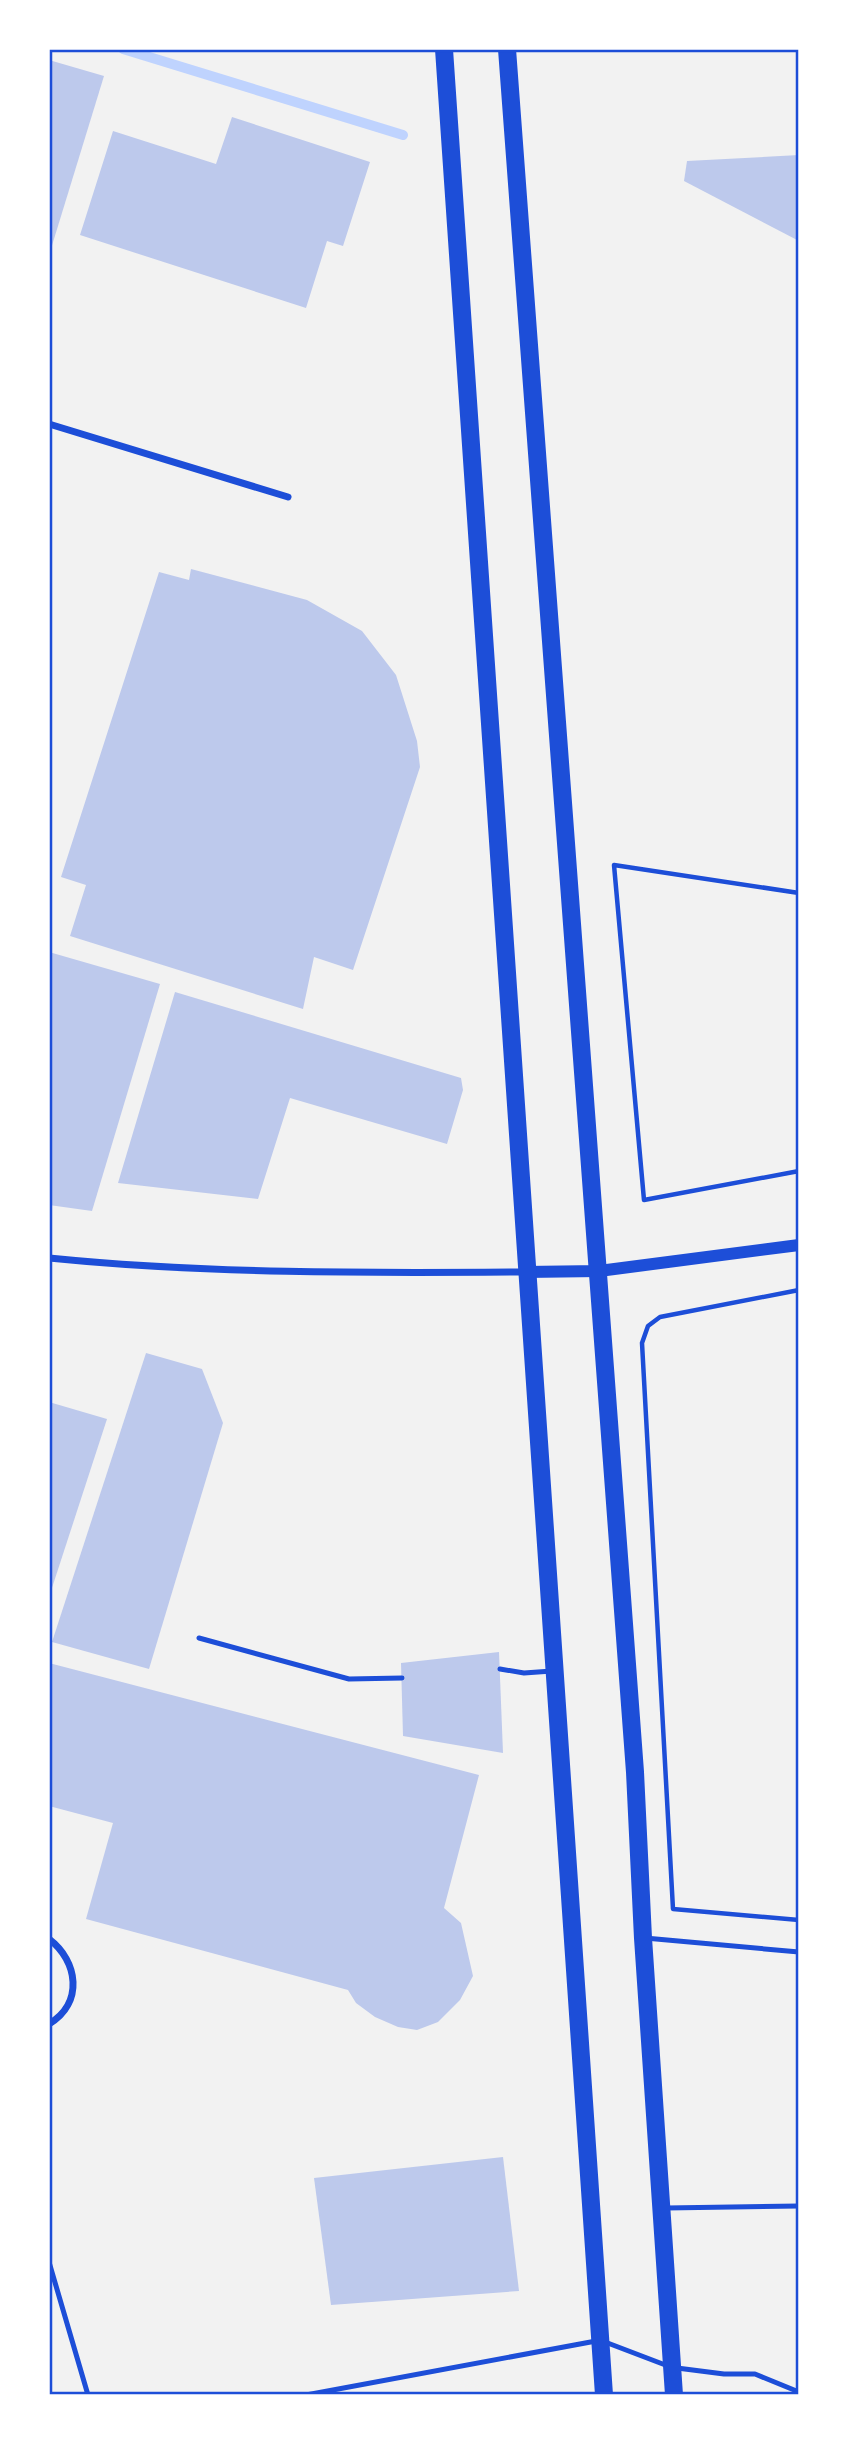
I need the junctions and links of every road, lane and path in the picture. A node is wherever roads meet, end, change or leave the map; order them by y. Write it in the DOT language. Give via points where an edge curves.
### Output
graph roads {
  1 [pos="444,49"];
  2 [pos="508,49"];
  3 [pos="49,424"];
  4 [pos="288,497"];
  5 [pos="799,893"];
  6 [pos="799,1171"];
  7 [pos="799,1245"];
  8 [pos="49,1258"];
  9 [pos="525,1272"];
  10 [pos="599,1272"];
  11 [pos="799,1290"];
  12 [pos="199,1638"];
  13 [pos="500,1669"];
  14 [pos="555,1671"];
  15 [pos="402,1678"];
  16 [pos="799,1920"];
  17 [pos="643,1938"];
  18 [pos="49,1939"];
  19 [pos="799,1952"];
  20 [pos="49,2024"];
  21 [pos="799,2206"];
  22 [pos="662,2208"];
  23 [pos="49,2262"];
  24 [pos="600,2340"];
  25 [pos="672,2367"];
  26 [pos="799,2392"];
  27 [pos="88,2395"];
  28 [pos="306,2395"];
  29 [pos="604,2395"];
  30 [pos="674,2395"];
  1 -- 9 [label="main road"];
  2 -- 10 [label="main road"];
  3 -- 4 [label="street"];
  5 -- 6 [label="path" via="614,865 644,1200"];
  7 -- 10 [label="street"];
  8 -- 9 [label="street" via="147,1268"];
  9 -- 10 [label="street"];
  9 -- 14 [label="main road"];
  10 -- 17 [label="main road"];
  11 -- 16 [label="path" via="660,1317 648,1326 642,1343 673,1909"];
  12 -- 15 [label="lane" via="349,1679"];
  13 -- 14 [label="lane"];
  14 -- 24 [label="main road"];
  17 -- 19 [label="lane"];
  17 -- 22 [label="main road"];
  18 -- 20 [label="street" via="61,1947 74,1978 66,2008"];
  21 -- 22 [label="lane"];
  22 -- 25 [label="main road"];
  23 -- 27 [label="lane"];
  24 -- 25 [label="lane"];
  24 -- 28 [label="lane"];
  24 -- 29 [label="main road"];
  25 -- 26 [label="lane" via="755,2374"];
  25 -- 30 [label="main road"];
}
